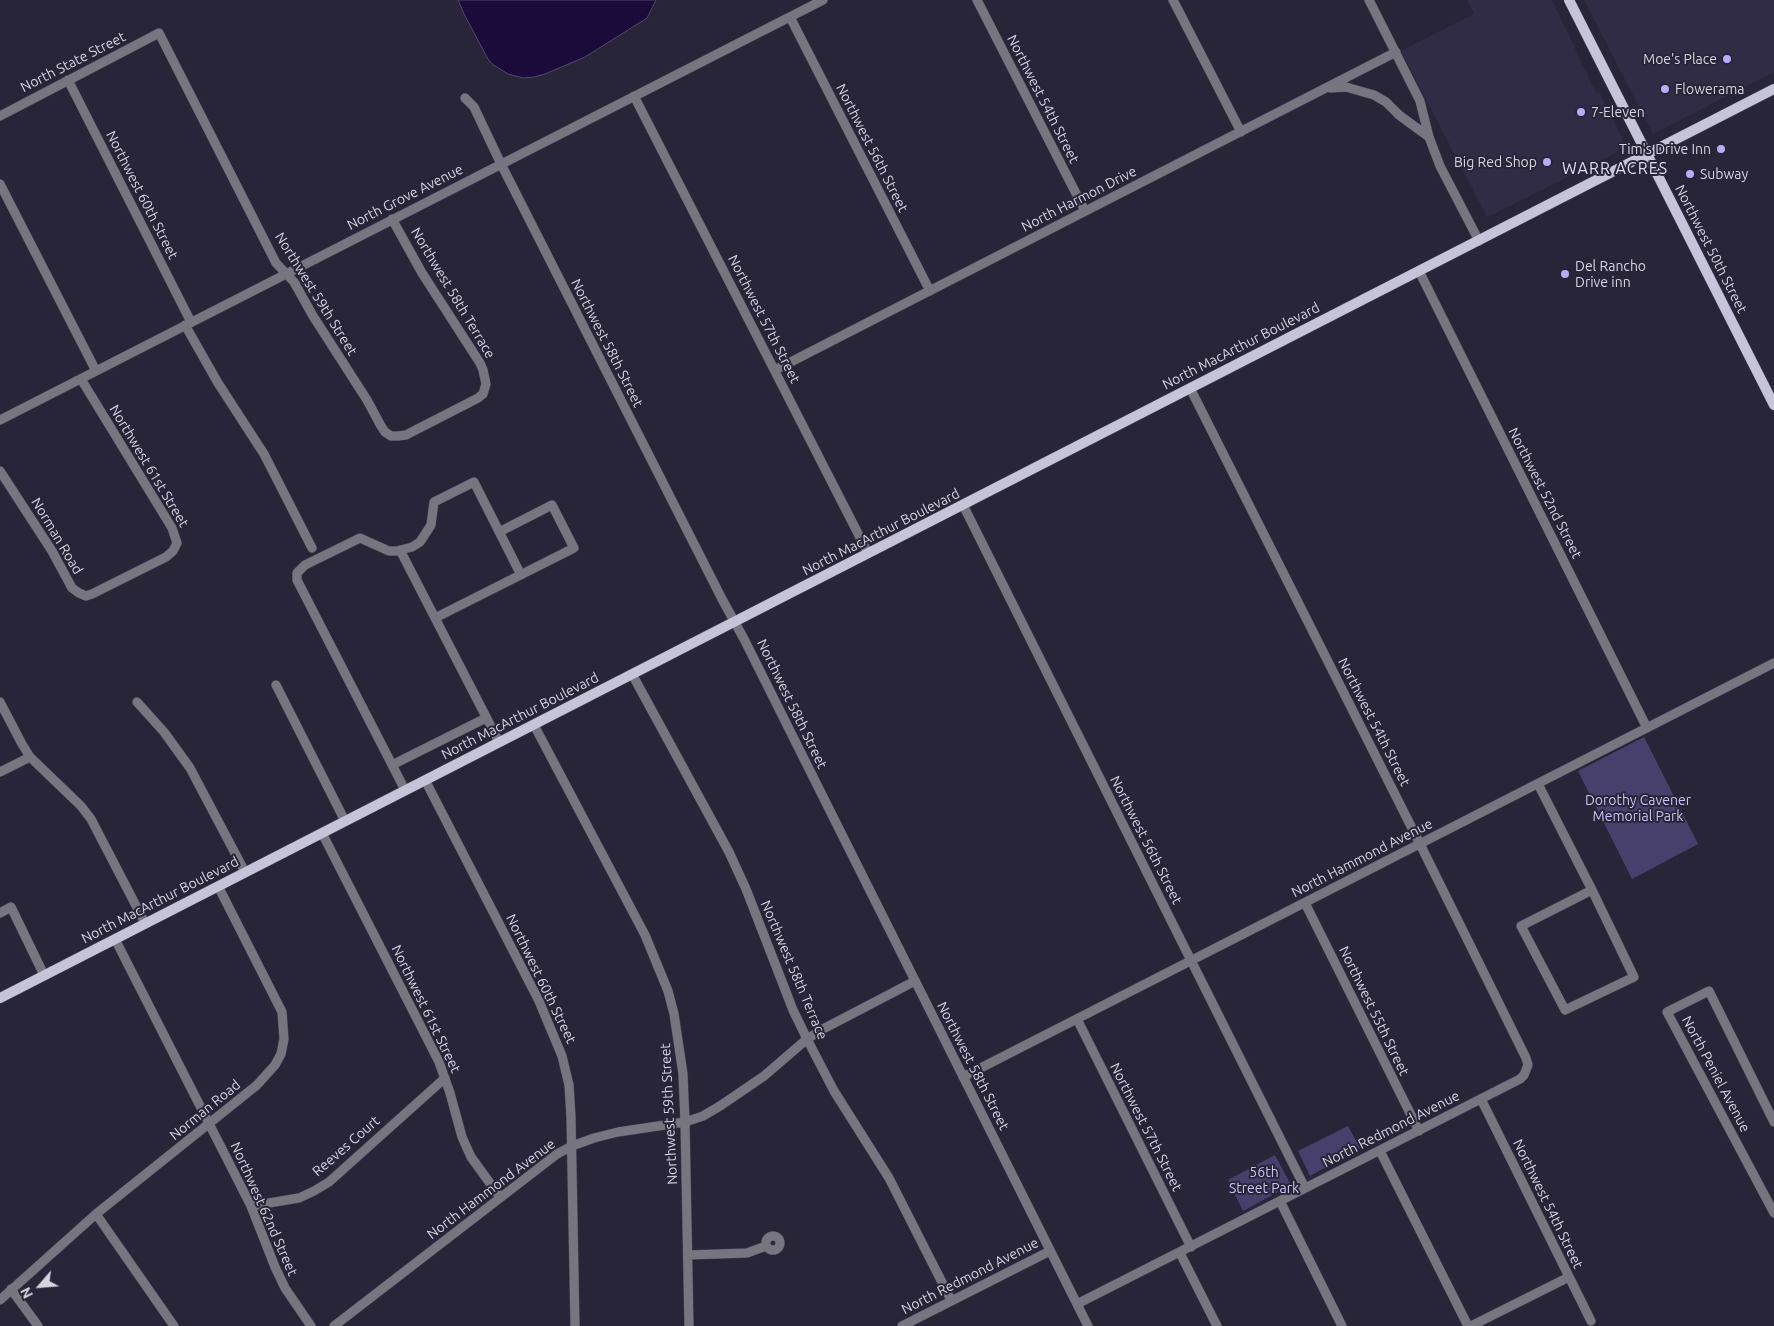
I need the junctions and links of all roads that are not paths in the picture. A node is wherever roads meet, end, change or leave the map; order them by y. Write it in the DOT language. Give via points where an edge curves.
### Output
graph roads {
  1 [pos="823,0"];
  2 [pos="977,0"];
  3 [pos="1173,0"];
  4 [pos="1369,0"];
  5 [pos="1569,0"];
  6 [pos="790,17"];
  7 [pos="159,33"];
  8 [pos="1396,52"];
  9 [pos="68,80"];
  10 [pos="1326,88"];
  11 [pos="1774,89"];
  12 [pos="634,96"];
  13 [pos="465,98"];
  14 [pos="0,116"];
  15 [pos="1241,132"];
  16 [pos="1429,137"];
  17 [pos="1648,153"];
  18 [pos="500,164"];
  19 [pos="0,184"];
  20 [pos="1085,211"];
  21 [pos="392,219"];
  22 [pos="1478,241"];
  23 [pos="1419,271"];
  24 [pos="286,274"];
  25 [pos="930,291"];
  26 [pos="188,323"];
  27 [pos="774,370"];
  28 [pos="96,371"];
  29 [pos="81,379"];
  30 [pos="1190,388"];
  31 [pos="1774,405"];
  32 [pos="441,417"];
  33 [pos="0,420"];
  34 [pos="0,471"];
  35 [pos="963,504"];
  36 [pos="499,532"];
  37 [pos="312,548"];
  38 [pos="400,550"];
  39 [pos="868,553"];
  40 [pos="521,575"];
  41 [pos="129,576"];
  42 [pos="435,618"];
  43 [pos="735,622"];
  44 [pos="1774,663"];
  45 [pos="632,674"];
  46 [pos="276,685"];
  47 [pos="0,702"];
  48 [pos="137,702"];
  49 [pos="486,718"];
  50 [pos="534,725"];
  51 [pos="1647,728"];
  52 [pos="499,742"];
  53 [pos="30,757"];
  54 [pos="392,765"];
  55 [pos="0,772"];
  56 [pos="425,780"];
  57 [pos="1538,784"];
  58 [pos="405,790"];
  59 [pos="345,821"];
  60 [pos="322,833"];
  61 [pos="1420,844"];
  62 [pos="245,872"];
  63 [pos="218,886"];
  64 [pos="1592,890"];
  65 [pos="1305,903"];
  66 [pos="0,913"];
  67 [pos="145,923"];
  68 [pos="115,939"];
  69 [pos="1191,961"];
  70 [pos="44,975"];
  71 [pos="915,981"];
  72 [pos="0,998"];
  73 [pos="1077,1019"];
  74 [pos="807,1039"];
  75 [pos="1527,1070"];
  76 [pos="963,1077"];
  77 [pos="445,1078"];
  78 [pos="1481,1099"];
  79 [pos="685,1122"];
  80 [pos="1774,1122"];
  81 [pos="210,1124"];
  82 [pos="1419,1131"];
  83 [pos="572,1146"];
  84 [pos="1380,1151"];
  85 [pos="1305,1188"];
  86 [pos="500,1197"];
  87 [pos="1280,1202"];
  88 [pos="251,1206"];
  89 [pos="1774,1213"];
  90 [pos="96,1214"];
  91 [pos="766,1246"];
  92 [pos="1191,1247"];
  93 [pos="1050,1252"];
  94 [pos="1180,1253"];
  95 [pos="688,1255"];
  96 [pos="1569,1277"];
  97 [pos="11,1289"];
  98 [pos="0,1300"];
  99 [pos="951,1300"];
  100 [pos="1077,1304"];
  101 [pos="1591,1321"];
  102 [pos="38,1326"];
  103 [pos="174,1326"];
  104 [pos="311,1326"];
  105 [pos="334,1326"];
  106 [pos="575,1326"];
  107 [pos="689,1326"];
  108 [pos="902,1326"];
  109 [pos="1088,1326"];
  110 [pos="1217,1326"];
  111 [pos="1342,1326"];
  112 [pos="1470,1326"];
  1 -- 6 [label="street, North Grove Avenue"];
  2 -- 20 [label="street, Northwest 54th Street"];
  3 -- 15 [label="street"];
  4 -- 8 [label="street"];
  5 -- 17 [label="main road, Northwest 50th Street"];
  6 -- 12 [label="street, North Grove Avenue"];
  6 -- 25 [label="street, Northwest 56th Street"];
  7 -- 9 [label="street, North State Street"];
  7 -- 24 [label="street, Northwest 59th Street" via="276,263"];
  8 -- 10 [label="street, North Harmon Drive"];
  8 -- 16 [label="street" via="1420,101"];
  9 -- 14 [label="street, North State Street"];
  9 -- 26 [label="street, Northwest 60th Street"];
  10 -- 15 [label="street, North Harmon Drive"];
  10 -- 16 [label="street" via="1346,87 1374,95"];
  11 -- 17 [label="main road, North MacArthur Boulevard"];
  12 -- 18 [label="street, North Grove Avenue"];
  12 -- 27 [label="street, Northwest 57th Street"];
  13 -- 18 [label="street, Northwest 58th Street" via="474,107"];
  15 -- 20 [label="street, North Harmon Drive"];
  16 -- 22 [label="street"];
  17 -- 22 [label="main road, North MacArthur Boulevard"];
  17 -- 31 [label="main road, Northwest 50th Street"];
  18 -- 21 [label="street, North Grove Avenue"];
  18 -- 43 [label="street, Northwest 58th Street"];
  19 -- 28 [label="street"];
  20 -- 25 [label="street, North Harmon Drive"];
  21 -- 24 [label="street, North Grove Avenue"];
  21 -- 32 [label="street, Northwest 58th Terrace" via="486,378 483,394"];
  22 -- 23 [label="main road, North MacArthur Boulevard"];
  23 -- 30 [label="main road, North MacArthur Boulevard"];
  23 -- 51 [label="street, Northwest 52nd Street"];
  24 -- 26 [label="street, North Grove Avenue"];
  24 -- 32 [label="street, Northwest 59th Street" via="294,282 385,432 391,436 406,435"];
  25 -- 27 [label="street, North Harmon Drive"];
  26 -- 28 [label="street, North Grove Avenue"];
  26 -- 37 [label="street, Northwest 60th Street" via="218,383 267,461"];
  27 -- 39 [label="street, Northwest 57th Street"];
  28 -- 29 [label="street, North Grove Avenue"];
  29 -- 33 [label="street, North Grove Avenue"];
  29 -- 41 [label="street, Northwest 61st Street" via="176,536 177,543 166,557"];
  30 -- 35 [label="main road, North MacArthur Boulevard"];
  30 -- 61 [label="street, Northwest 54th Street"];
  34 -- 41 [label="street, Norman Road" via="72,588 86,596"];
  35 -- 39 [label="main road, North MacArthur Boulevard"];
  35 -- 69 [label="street, Northwest 56th Street"];
  36 -- 38 [label="street" via="474,482 434,502 431,525 426,534 412,547"];
  36 -- 40 [label="street"];
  36 -- 40 [label="street" via="552,505 574,548"];
  38 -- 42 [label="street"];
  38 -- 54 [label="street" via="389,550 360,538 297,573 297,580"];
  39 -- 43 [label="main road, North MacArthur Boulevard"];
  40 -- 42 [label="street"];
  42 -- 49 [label="street"];
  43 -- 45 [label="main road, North MacArthur Boulevard"];
  43 -- 71 [label="street, Northwest 58th Street"];
  44 -- 51 [label="street, North Hammond Avenue"];
  45 -- 50 [label="main road, North MacArthur Boulevard"];
  45 -- 74 [label="street, Northwest 58th Terrace" via="746,889"];
  46 -- 59 [label="street"];
  47 -- 53 [label="street"];
  48 -- 62 [label="street" via="190,768"];
  49 -- 52 [label="street"];
  49 -- 54 [label="street"];
  50 -- 52 [label="main road, North MacArthur Boulevard"];
  50 -- 79 [label="street, Northwest 59th Street" via="657,960 678,1032"];
  51 -- 57 [label="street, North Hammond Avenue"];
  52 -- 56 [label="main road, North MacArthur Boulevard"];
  53 -- 55 [label="street"];
  53 -- 67 [label="street" via="91,819"];
  54 -- 58 [label="street"];
  56 -- 58 [label="main road, North MacArthur Boulevard"];
  56 -- 83 [label="street, Northwest 60th Street" via="552,1028 568,1085"];
  57 -- 61 [label="street, North Hammond Avenue"];
  57 -- 64 [label="street"];
  58 -- 59 [label="main road, North MacArthur Boulevard"];
  59 -- 60 [label="main road, North MacArthur Boulevard"];
  60 -- 62 [label="main road, North MacArthur Boulevard"];
  60 -- 77 [label="street, Northwest 61st Street"];
  61 -- 65 [label="street, North Hammond Avenue"];
  61 -- 75 [label="street, Northwest 54th Street" via="1526,1058"];
  62 -- 63 [label="main road, North MacArthur Boulevard"];
  63 -- 67 [label="main road, North MacArthur Boulevard"];
  63 -- 81 [label="street, Norman Road" via="276,998 282,1012 284,1039 281,1054 268,1075"];
  64 -- 64 [label="street" via="1521,926 1565,1010 1634,977"];
  65 -- 69 [label="street, North Hammond Avenue"];
  65 -- 82 [label="street, Northwest 55th Street"];
  66 -- 70 [label="street" via="11,907"];
  67 -- 68 [label="main road, North MacArthur Boulevard"];
  68 -- 70 [label="main road, North MacArthur Boulevard"];
  68 -- 81 [label="street, Northwest 62nd Street"];
  69 -- 73 [label="street, North Hammond Avenue"];
  69 -- 85 [label="street, Northwest 56th Street"];
  70 -- 72 [label="main road, North MacArthur Boulevard"];
  71 -- 74 [label="street, North Hammond Avenue"];
  71 -- 76 [label="street, Northwest 58th Street"];
  73 -- 76 [label="street, North Hammond Avenue"];
  73 -- 92 [label="street, Northwest 57th Street"];
  74 -- 79 [label="street, North Hammond Avenue" via="743,1091 703,1116"];
  74 -- 99 [label="street, Northwest 58th Terrace" via="834,1091 889,1178"];
  75 -- 78 [label="street, North Redmond Avenue" via="1520,1079"];
  76 -- 93 [label="street, Northwest 58th Street"];
  77 -- 86 [label="street, Northwest 61st Street" via="462,1137 476,1164"];
  77 -- 88 [label="street, Reeves Court" via="314,1192 299,1198"];
  78 -- 82 [label="street, North Redmond Avenue"];
  78 -- 96 [label="street, Northwest 54th Street"];
  79 -- 83 [label="street, North Hammond Avenue" via="618,1132"];
  79 -- 95 [label="street, Northwest 59th Street"];
  80 -- 89 [label="street, North Peniel Avenue" via="1708,991 1667,1012"];
  81 -- 88 [label="street, Northwest 62nd Street"];
  81 -- 90 [label="street, Norman Road"];
  82 -- 84 [label="street, North Redmond Avenue"];
  83 -- 86 [label="street, North Hammond Avenue" via="556,1154"];
  83 -- 106 [label="street, Northwest 60th Street"];
  84 -- 85 [label="street, North Redmond Avenue"];
  84 -- 112 [label="street"];
  85 -- 87 [label="street, North Redmond Avenue"];
  86 -- 105 [label="street, North Hammond Avenue"];
  87 -- 92 [label="street, North Redmond Avenue"];
  87 -- 111 [label="street"];
  88 -- 104 [label="street, Northwest 62nd Street" via="274,1267"];
  90 -- 97 [label="street, Norman Road"];
  90 -- 103 [label="street"];
  91 -- 95 [label="street" via="747,1252"];
  92 -- 94 [label="street, North Redmond Avenue"];
  93 -- 99 [label="street, North Redmond Avenue"];
  93 -- 100 [label="street, Northwest 58th Street"];
  94 -- 100 [label="street, North Redmond Avenue"];
  94 -- 110 [label="street"];
  95 -- 107 [label="street, Northwest 59th Street"];
  96 -- 101 [label="street, Northwest 54th Street"];
  96 -- 112 [label="street"];
  97 -- 98 [label="street, Norman Road"];
  97 -- 102 [label="street"];
  99 -- 108 [label="street, North Redmond Avenue"];
  100 -- 109 [label="street, Northwest 58th Street"];
}
